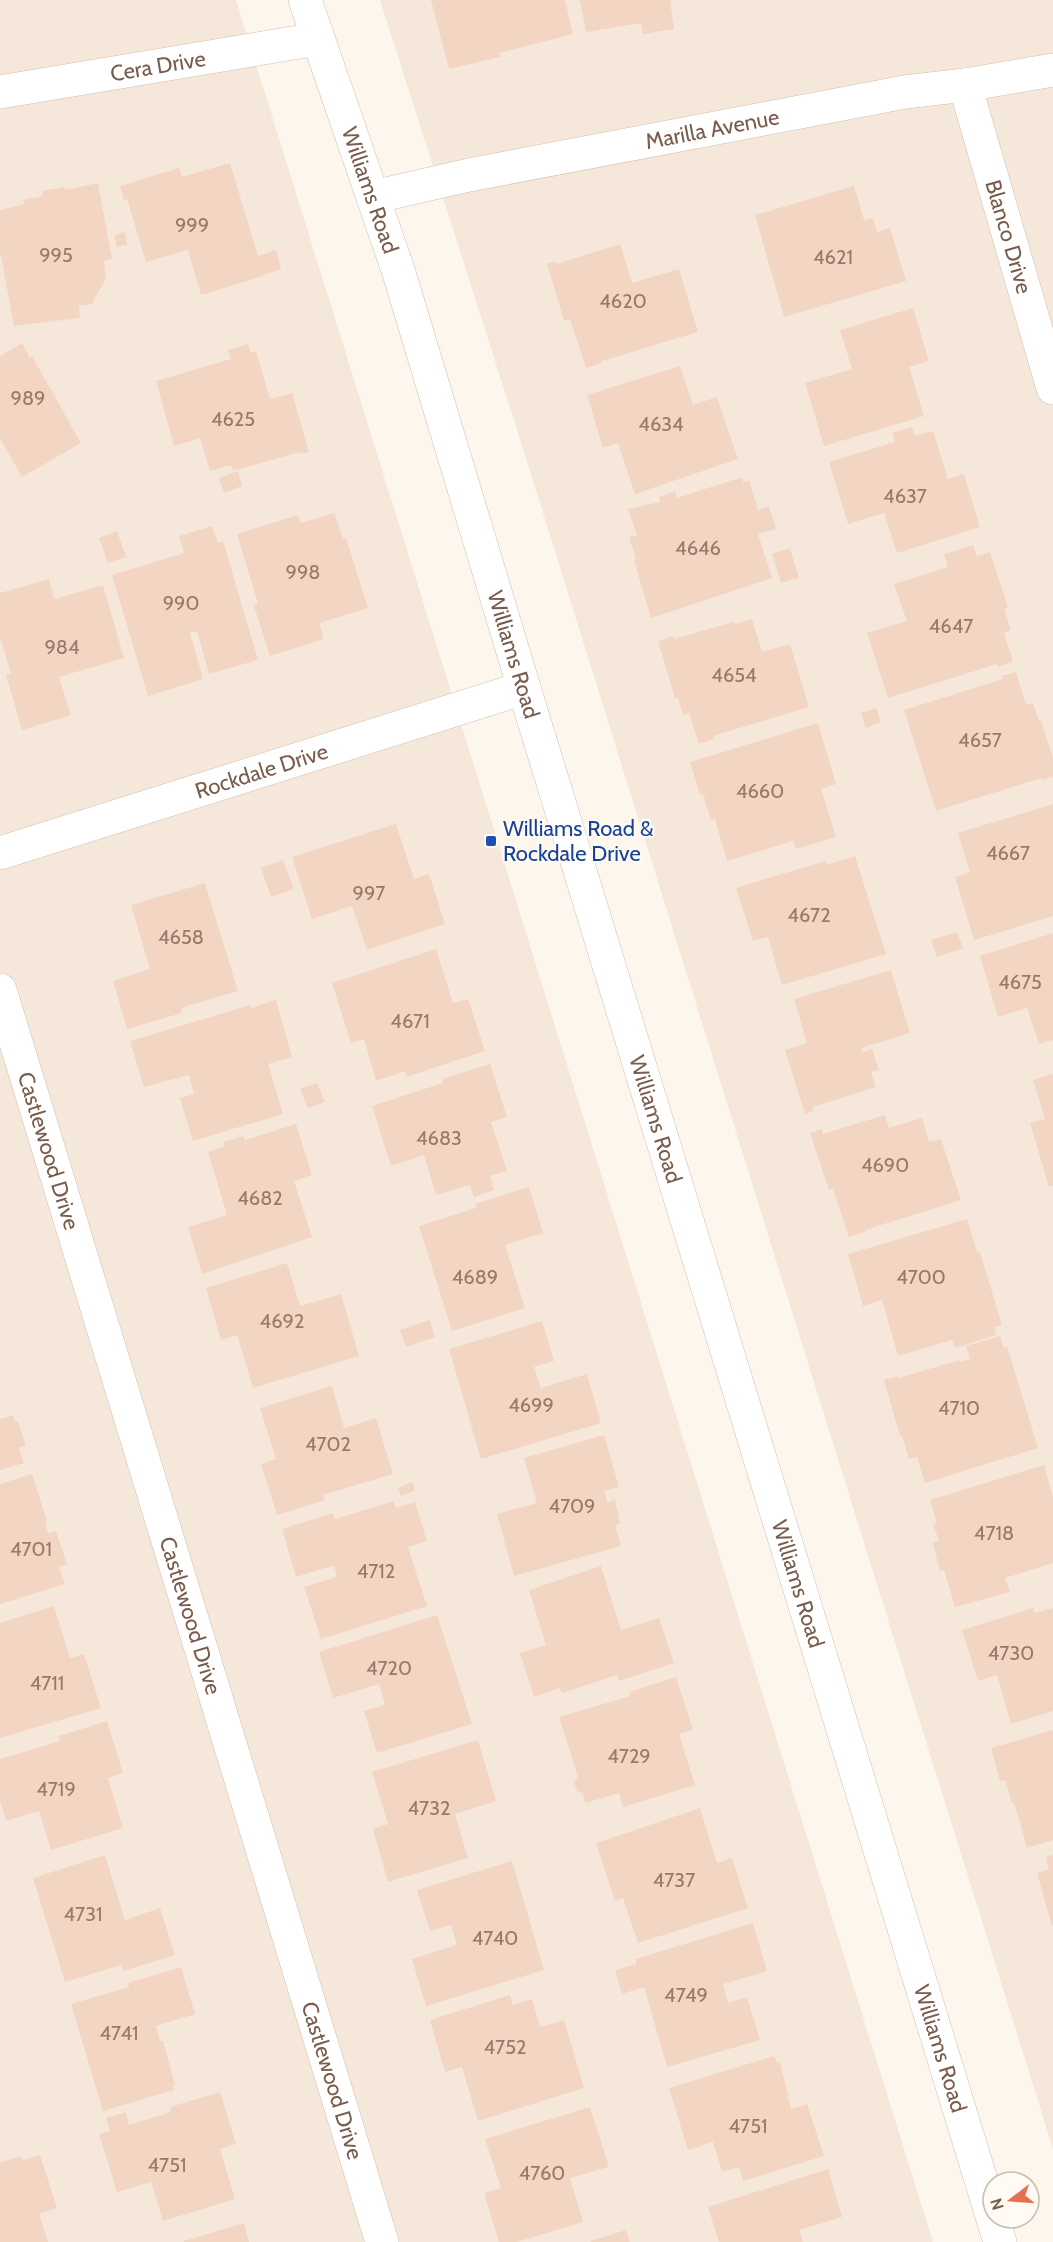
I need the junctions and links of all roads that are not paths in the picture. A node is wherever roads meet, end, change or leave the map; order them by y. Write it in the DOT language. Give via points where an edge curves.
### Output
graph roads {
  1 [pos="305,0"];
  2 [pos="317,39"];
  3 [pos="1053,70"];
  4 [pos="965,85"];
  5 [pos="0,92"];
  6 [pos="373,197"];
  7 [pos="1053,388"];
  8 [pos="524,688"];
  9 [pos="0,853"];
  10 [pos="0,990"];
  11 [pos="382,2242"];
  12 [pos="1000,2242"];
  1 -- 2 [label="street, Williams Road"];
  2 -- 5 [label="street, Cera Drive"];
  2 -- 6 [label="street, Williams Road"];
  3 -- 4 [label="street, Marilla Avenue"];
  4 -- 6 [label="street, Marilla Avenue" via="905,92"];
  4 -- 7 [label="street, Blanco Drive"];
  6 -- 8 [label="street, Williams Road" via="403,284"];
  8 -- 9 [label="street, Rockdale Drive"];
  8 -- 12 [label="street, Williams Road"];
  10 -- 11 [label="street, Castlewood Drive"];
}
